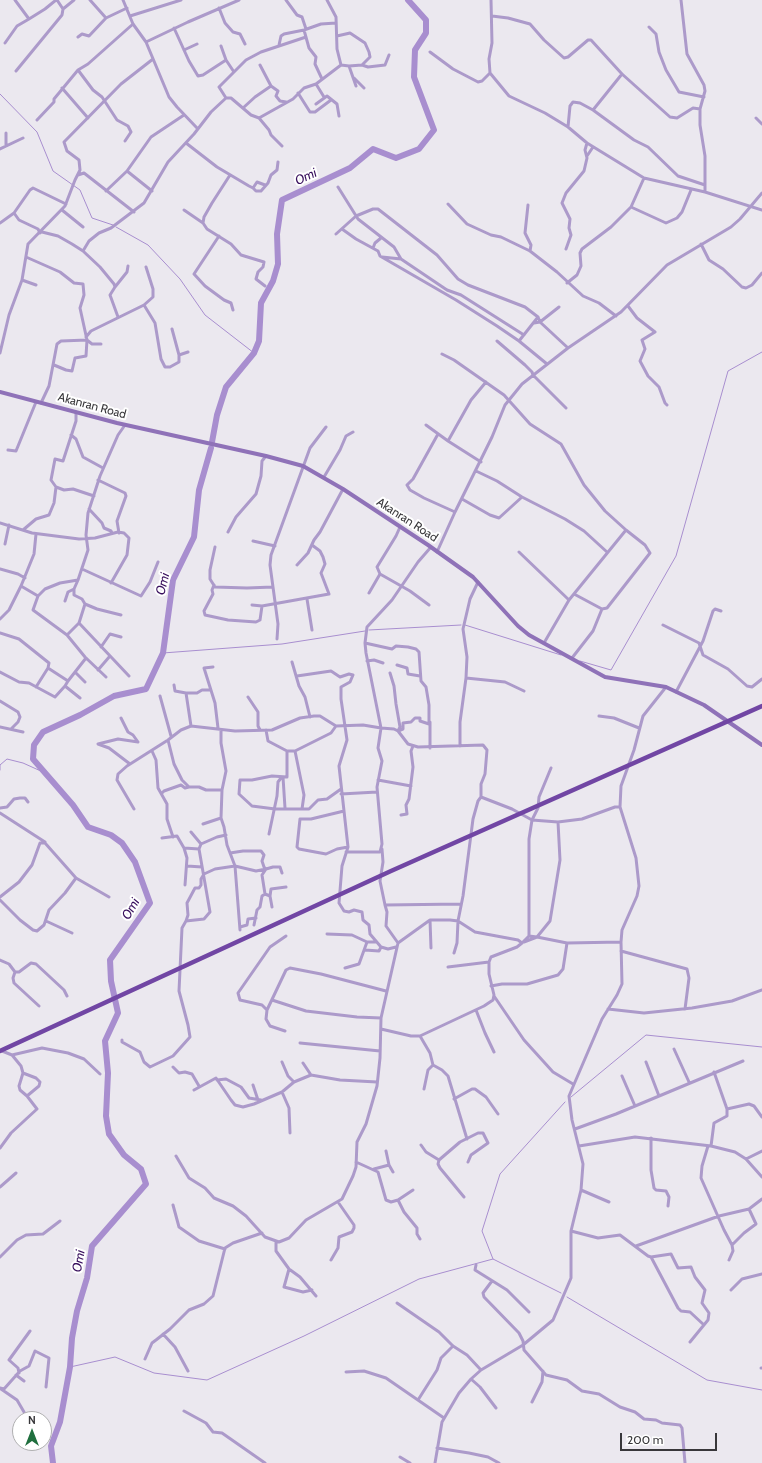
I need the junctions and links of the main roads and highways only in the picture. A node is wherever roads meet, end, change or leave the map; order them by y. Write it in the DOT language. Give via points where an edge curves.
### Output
graph roads {
  1 [pos="0,392"];
  2 [pos="762,706"];
  3 [pos="762,746"];
  4 [pos="0,1051"];
  1 -- 3 [label="main road, Akanran Road" via="126,425 303,466 431,547 478,582 518,626 544,643 605,677 666,687 704,705"];
  2 -- 4 [label="highway" via="391,871"];
}
